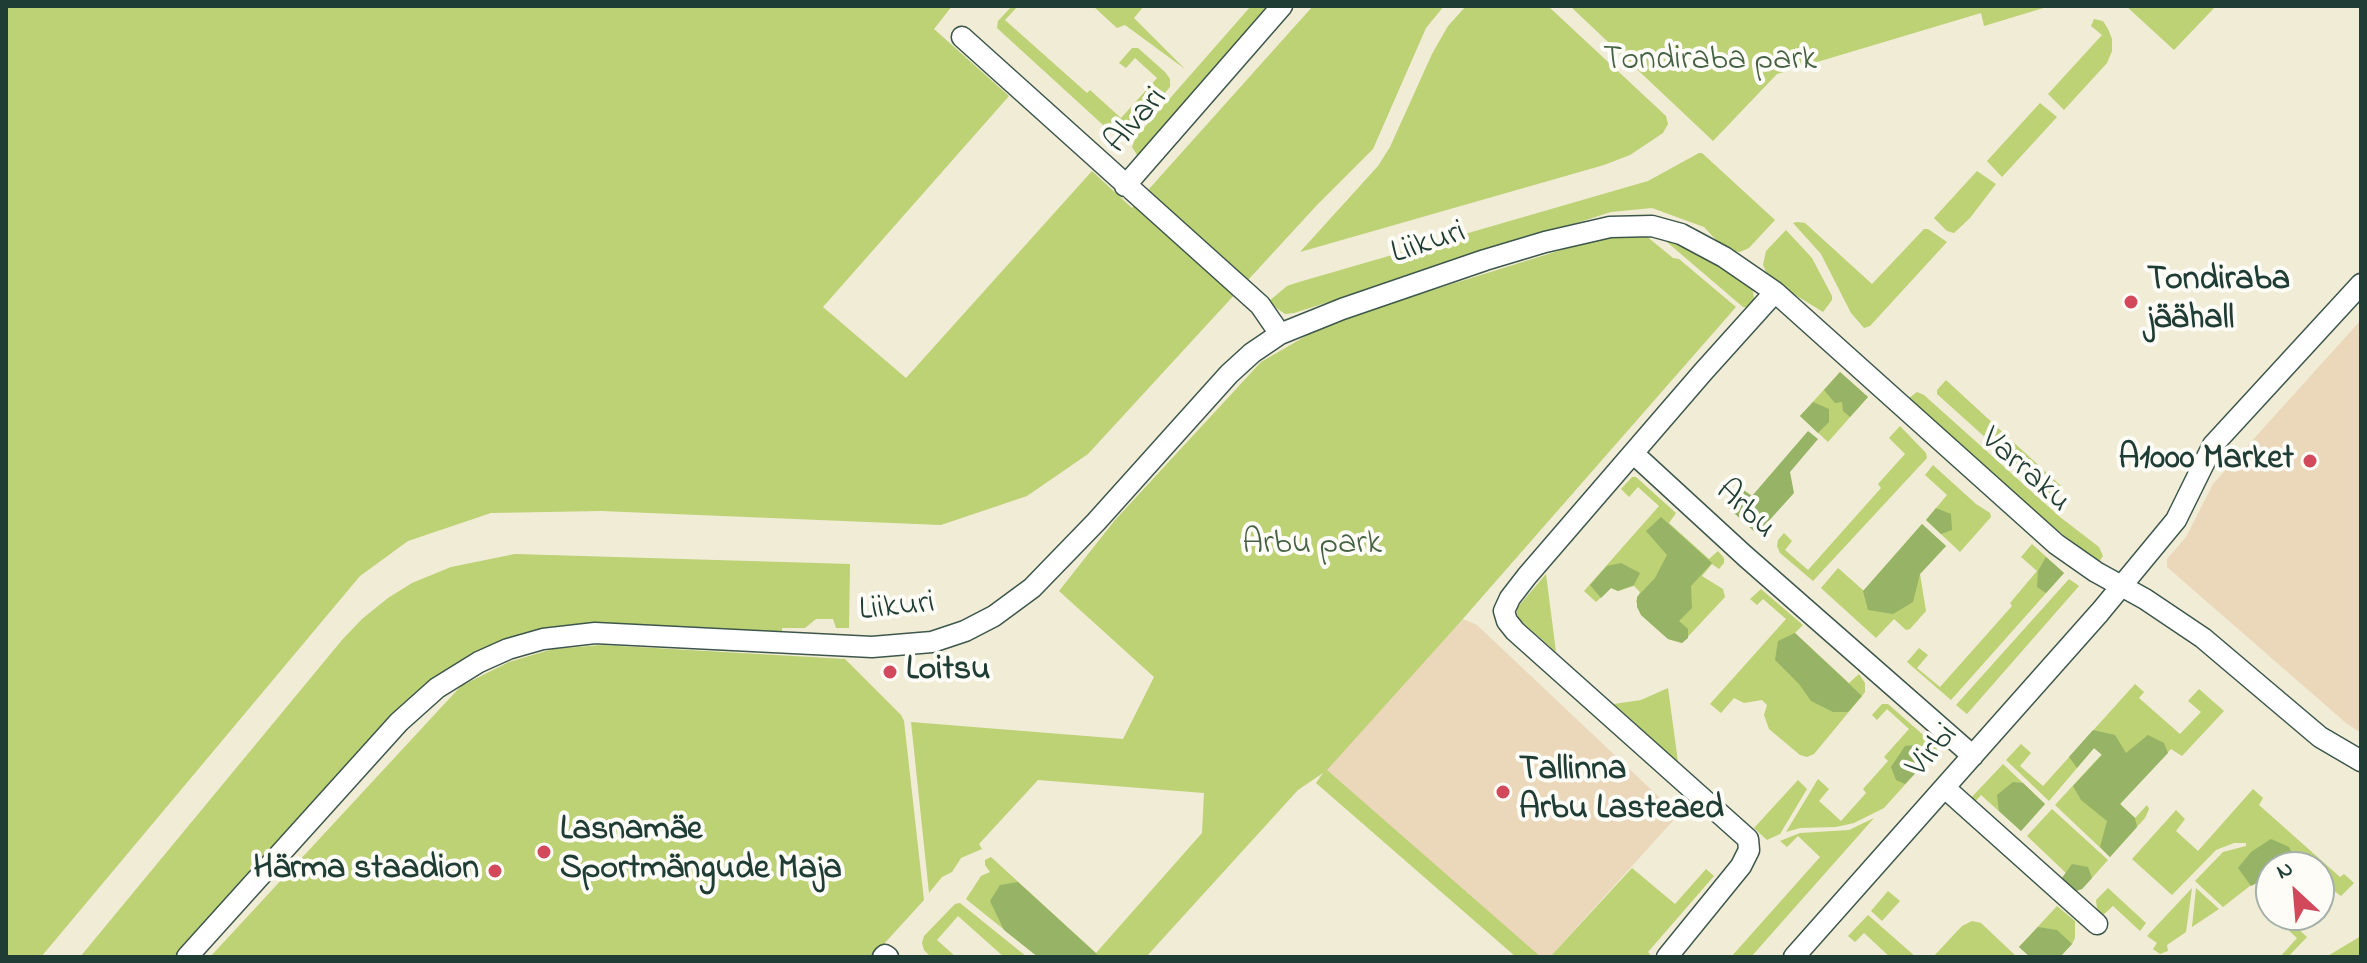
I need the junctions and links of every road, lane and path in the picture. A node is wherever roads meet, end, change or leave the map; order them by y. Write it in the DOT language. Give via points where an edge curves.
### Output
graph roads {
  1 [pos="1282,6"];
  2 [pos="962,37"];
  3 [pos="1125,186"];
  4 [pos="1652,226"];
  5 [pos="2361,284"];
  6 [pos="1775,292"];
  7 [pos="1280,334"];
  8 [pos="1634,454"];
  9 [pos="2120,587"];
  10 [pos="1973,756"];
  11 [pos="2361,761"];
  12 [pos="1945,788"];
  13 [pos="2097,924"];
  14 [pos="187,957"];
  15 [pos="1667,957"];
  16 [pos="1794,957"];
  1 -- 3 [label="street, Alvari"];
  2 -- 3 [label="street, Alvari"];
  3 -- 7 [label="street" via="1264,310"];
  4 -- 6 [label="street, Varraku" via="1695,240"];
  4 -- 7 [label="street, Liikuri" via="1610,227 1545,242"];
  5 -- 9 [label="street, Virbi" via="2213,445 2176,520"];
  6 -- 8 [label="street"];
  6 -- 9 [label="street, Varraku" via="2056,544"];
  7 -- 14 [label="street, Liikuri" via="1229,374 1032,588 965,631 932,642 872,647 622,633 569,635 508,649 457,674 380,741"];
  8 -- 10 [label="street, Arbu"];
  8 -- 15 [label="street" via="1527,576 1504,611 1515,631 1748,839 1741,866"];
  9 -- 10 [label="street, Virbi"];
  9 -- 11 [label="street, Varraku" via="2203,638 2320,737"];
  10 -- 12 [label="street, Virbi"];
  12 -- 13 [label="street"];
  12 -- 16 [label="street, Virbi"];
}
